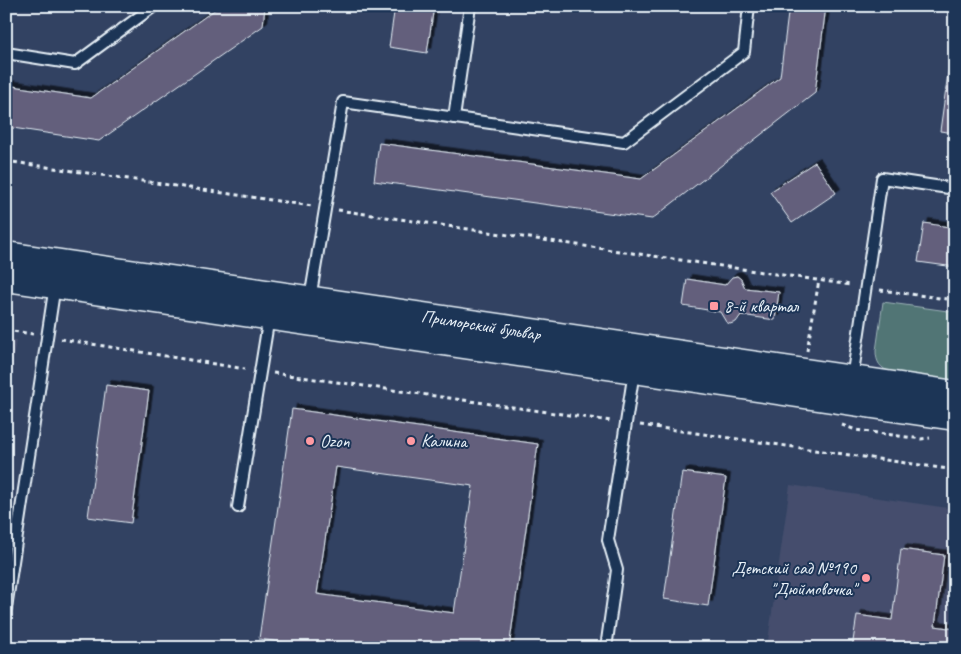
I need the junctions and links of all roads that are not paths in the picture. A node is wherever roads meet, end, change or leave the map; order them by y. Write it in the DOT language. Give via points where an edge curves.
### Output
graph roads {
  1 [pos="154,6"];
  2 [pos="470,6"];
  3 [pos="749,6"];
  4 [pos="6,53"];
  5 [pos="454,118"];
  6 [pos="955,189"];
  7 [pos="6,256"];
  8 [pos="6,277"];
  9 [pos="55,284"];
  10 [pos="310,299"];
  11 [pos="269,316"];
  12 [pos="634,369"];
  13 [pos="852,380"];
  14 [pos="955,395"];
  15 [pos="955,416"];
  16 [pos="238,507"];
  17 [pos="6,608"];
  18 [pos="606,648"];
  1 -- 4 [label="lane" via="76,64"];
  2 -- 5 [label="lane"];
  3 -- 5 [label="lane" via="744,52 624,142"];
  5 -- 10 [label="lane" via="343,102"];
  6 -- 13 [label="lane" via="882,178"];
  7 -- 10 [label="main road, Приморский бульвар"];
  8 -- 9 [label="main road"];
  9 -- 11 [label="main road"];
  9 -- 17 [label="lane"];
  10 -- 13 [label="main road, Приморский бульвар"];
  11 -- 12 [label="main road"];
  11 -- 16 [label="lane"];
  12 -- 15 [label="main road"];
  12 -- 18 [label="lane" via="608,540 617,570"];
  13 -- 14 [label="main road, Приморский бульвар"];
}
